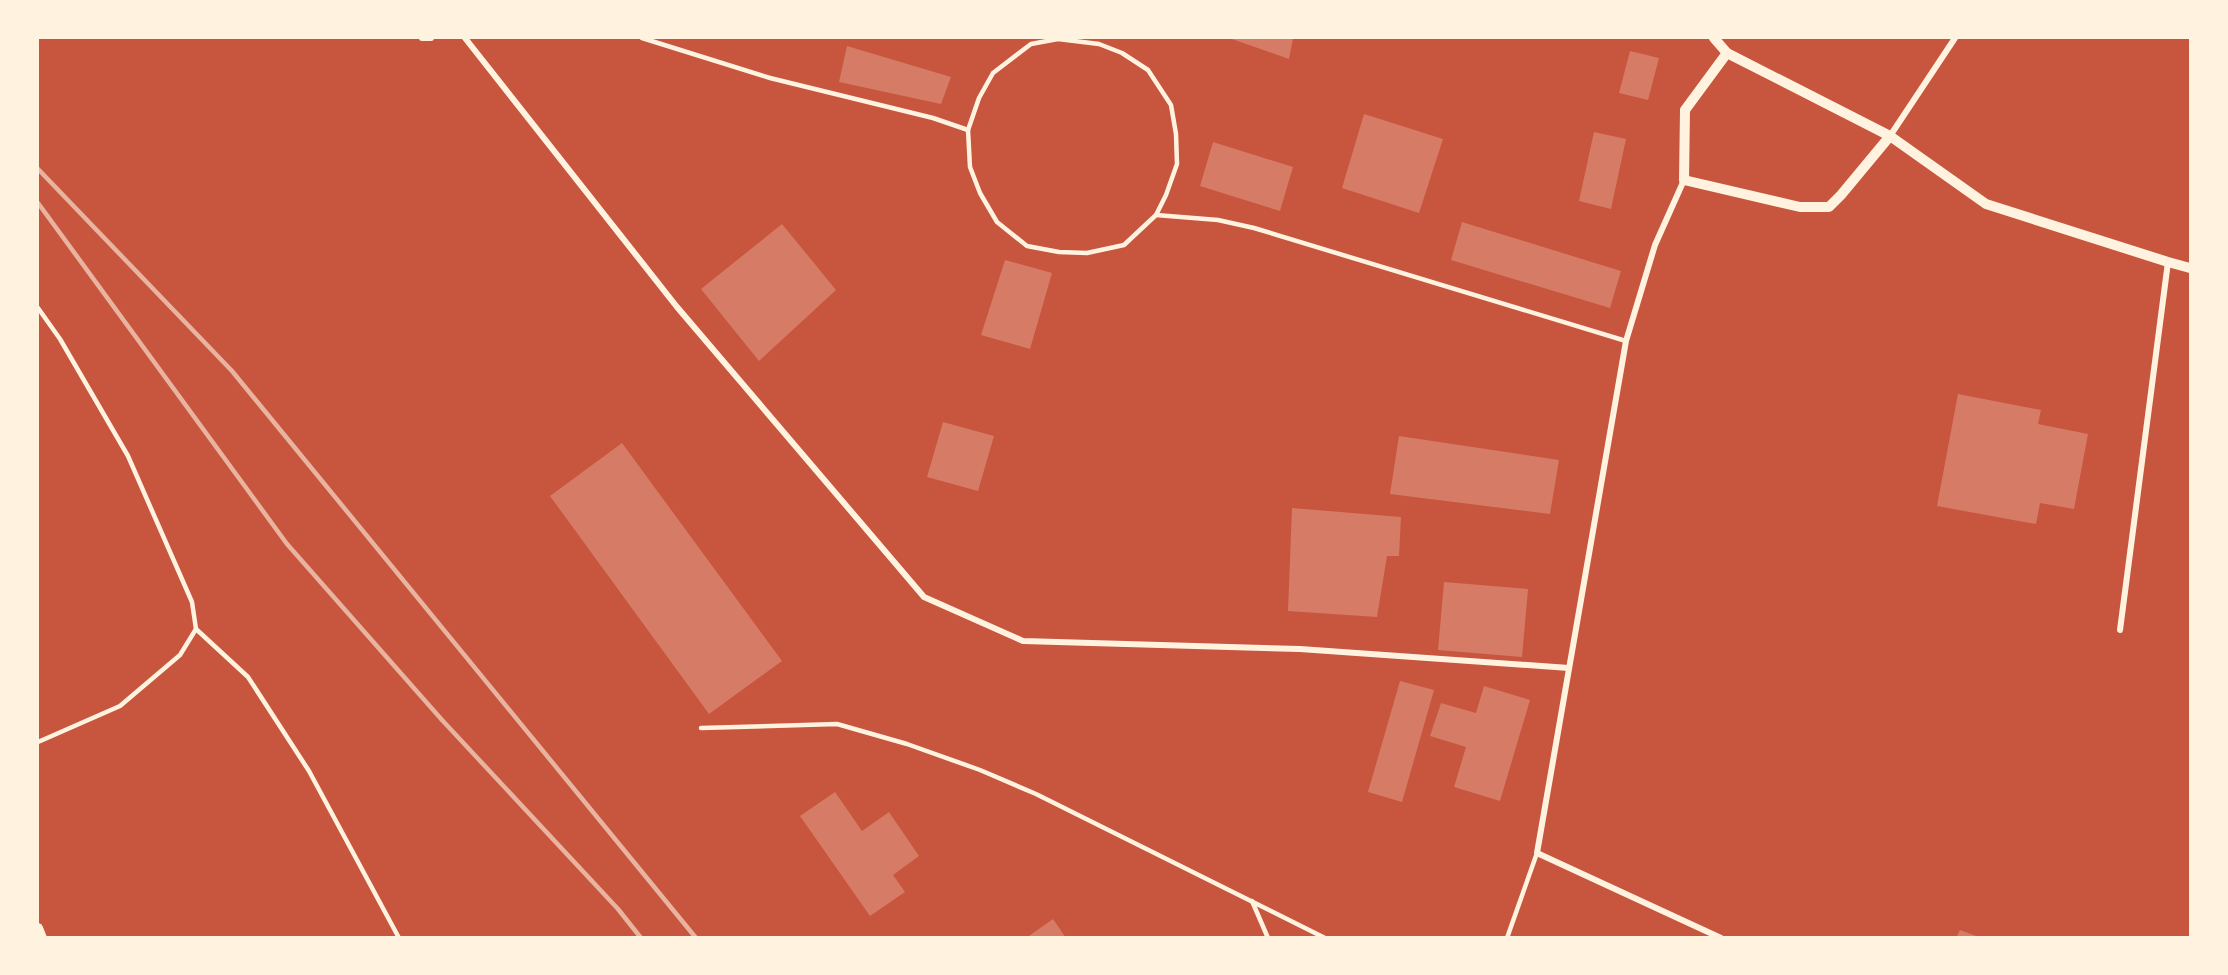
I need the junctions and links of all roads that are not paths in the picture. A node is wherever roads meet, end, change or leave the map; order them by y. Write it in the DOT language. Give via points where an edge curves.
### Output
graph roads {
  1 [pos="422,38"];
  2 [pos="431,38"];
  3 [pos="465,38"];
  4 [pos="642,38"];
  5 [pos="1714,38"];
  6 [pos="1954,38"];
  7 [pos="1727,53"];
  8 [pos="968,130"];
  9 [pos="1890,136"];
  10 [pos="1684,180"];
  11 [pos="1156,215"];
  12 [pos="2168,262"];
  13 [pos="2190,268"];
  14 [pos="38,308"];
  15 [pos="1626,341"];
  16 [pos="196,629"];
  17 [pos="2120,630"];
  18 [pos="1569,668"];
  19 [pos="701,729"];
  20 [pos="38,742"];
  21 [pos="1537,853"];
  22 [pos="1252,901"];
  23 [pos="38,928"];
  24 [pos="42,938"];
  25 [pos="399,938"];
  26 [pos="1268,938"];
  27 [pos="1325,938"];
  28 [pos="1507,938"];
  29 [pos="1721,938"];
  1 -- 2 [label="street"];
  3 -- 18 [label="street" via="677,307 924,597 1023,641 1300,649"];
  4 -- 8 [label="lane" via="770,78"];
  5 -- 7 [label="street"];
  6 -- 9 [label="street"];
  7 -- 9 [label="street"];
  7 -- 10 [label="street" via="1685,110"];
  8 -- 11 [label="lane" via="970,167 980,193 997,222 1027,246 1087,253 1124,245"];
  8 -- 11 [label="lane" via="993,73 1031,44 1058,39 1099,44 1122,53 1148,70 1171,105 1177,164"];
  9 -- 10 [label="street" via="1829,207 1800,207"];
  9 -- 12 [label="street" via="1986,204"];
  10 -- 15 [label="street" via="1655,245"];
  11 -- 15 [label="lane" via="1218,220 1254,228"];
  12 -- 13 [label="street"];
  12 -- 17 [label="street"];
  14 -- 16 [label="lane" via="128,456 192,602"];
  15 -- 18 [label="street"];
  16 -- 20 [label="lane" via="180,655 120,706"];
  16 -- 25 [label="lane" via="248,677 309,771"];
  18 -- 21 [label="street"];
  19 -- 22 [label="lane" via="837,724 907,744 1036,794"];
  21 -- 28 [label="lane"];
  21 -- 29 [label="street"];
  22 -- 26 [label="lane"];
  22 -- 27 [label="lane"];
  23 -- 24 [label="street"];
}
